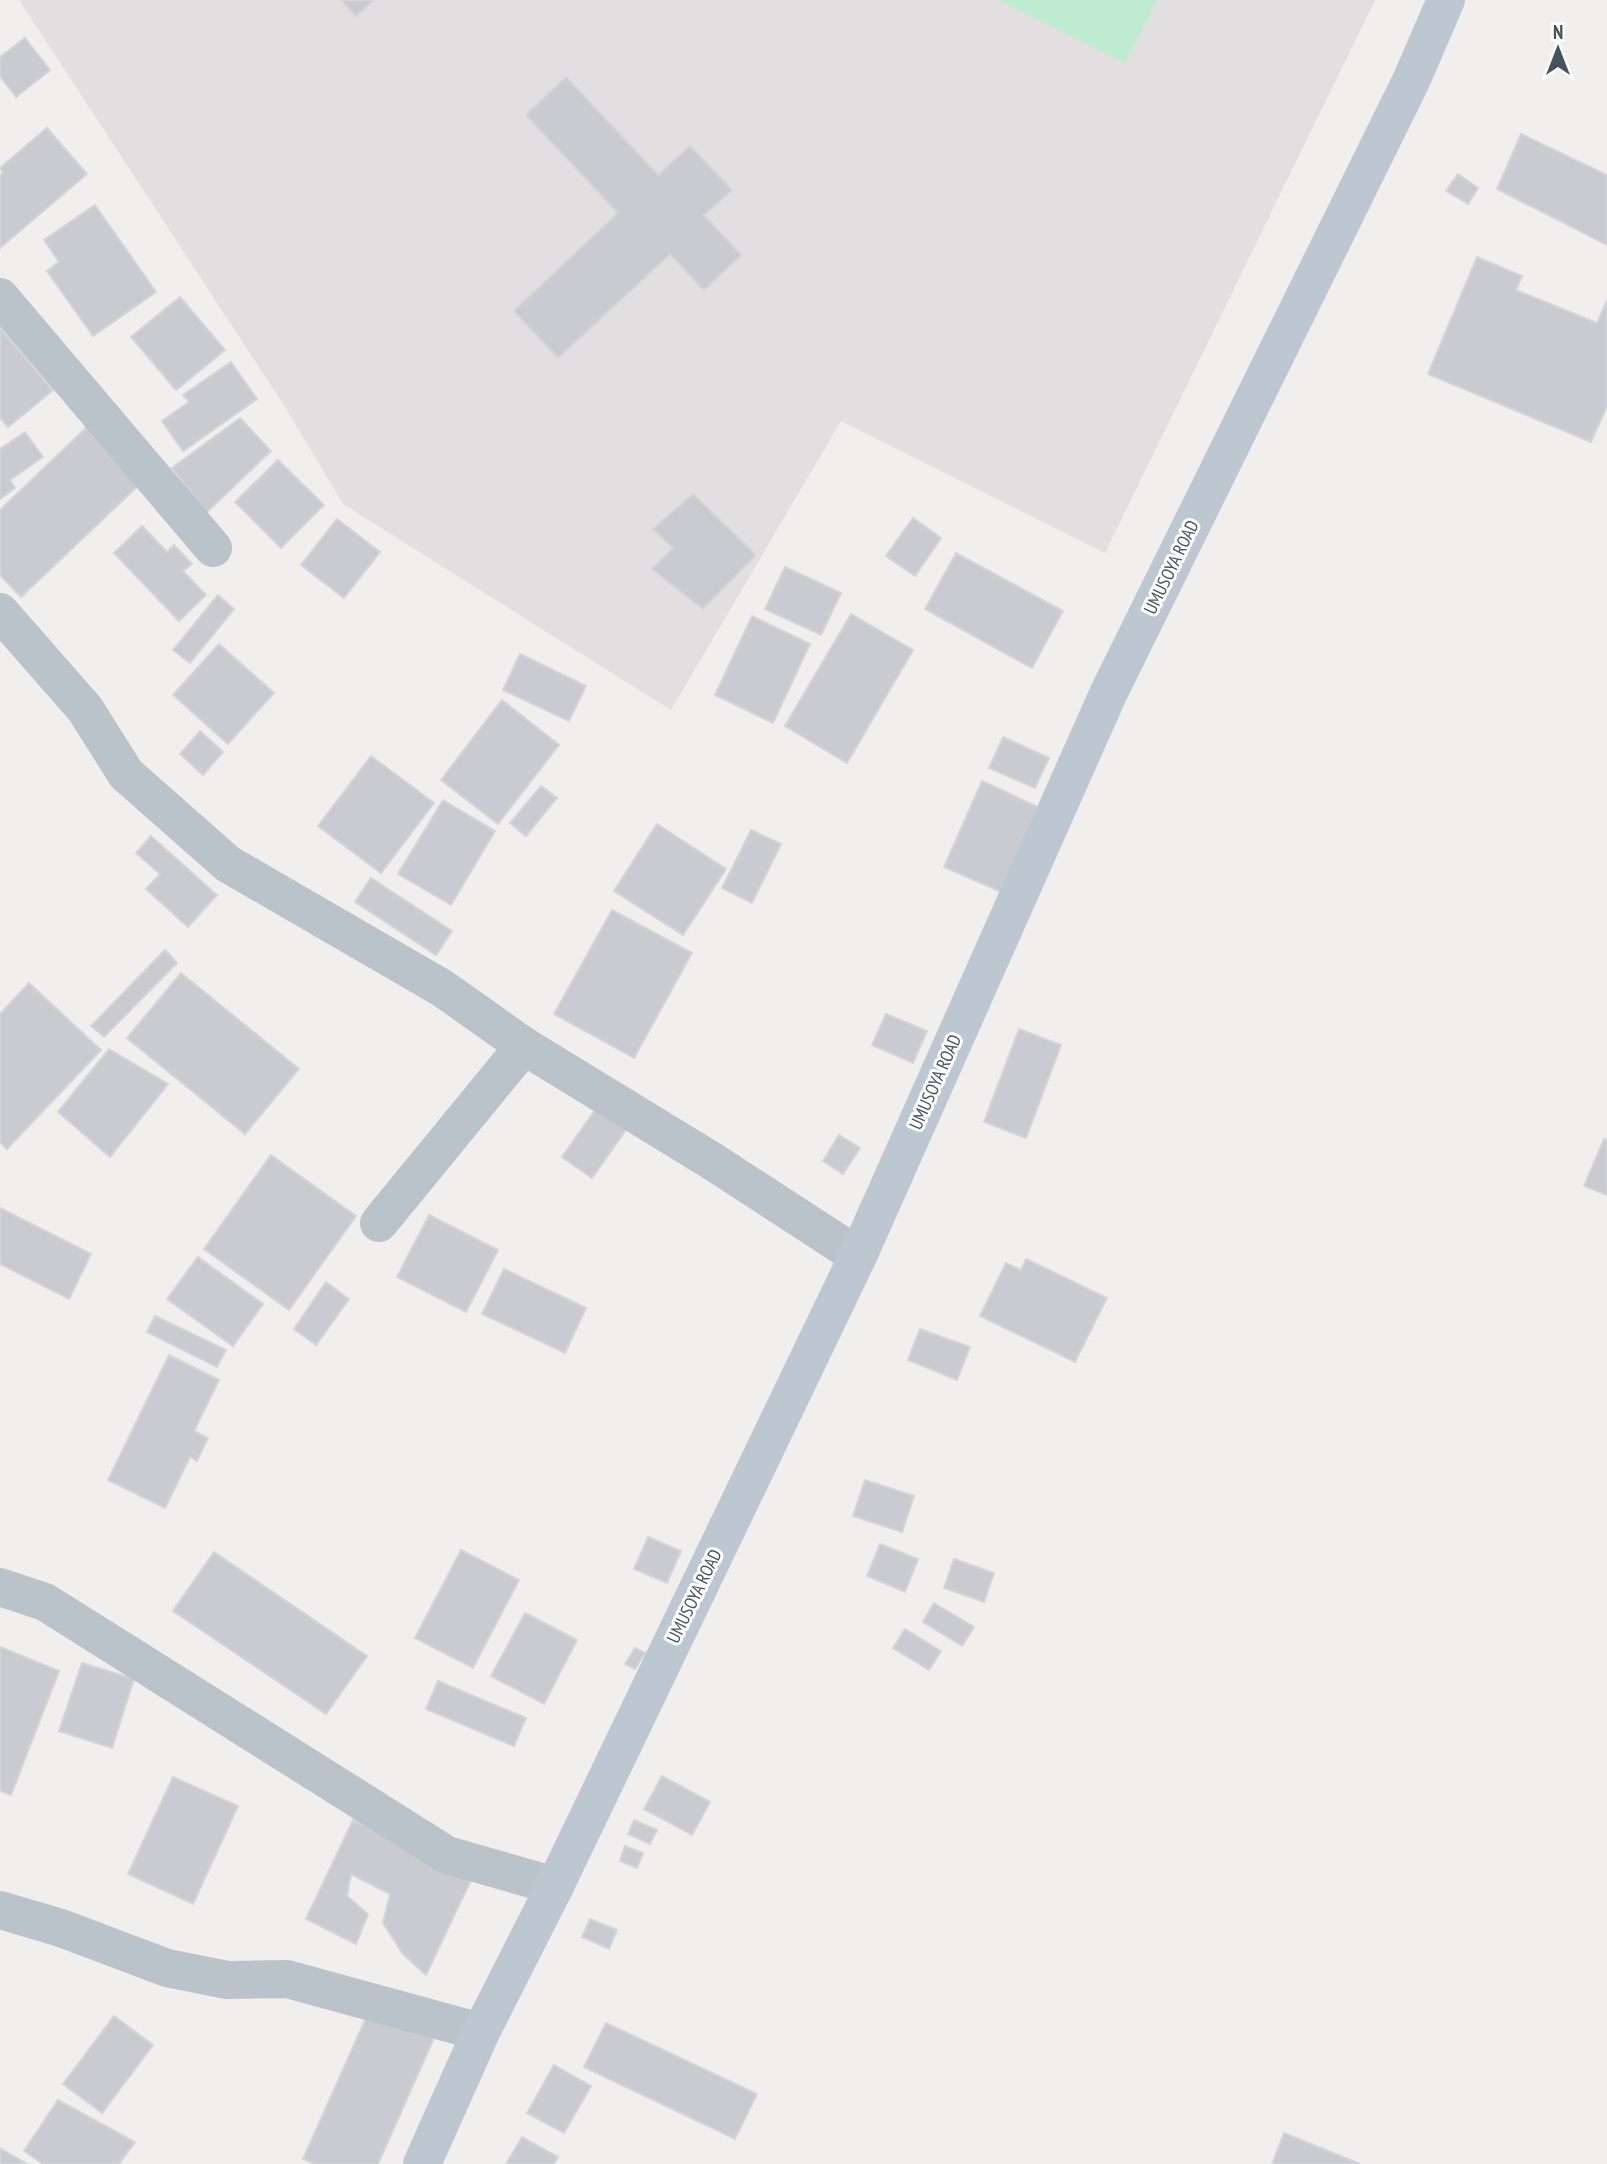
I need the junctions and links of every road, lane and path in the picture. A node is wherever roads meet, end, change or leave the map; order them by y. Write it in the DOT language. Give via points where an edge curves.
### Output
graph roads {
  1 [pos="1446,0"];
  2 [pos="0,297"];
  3 [pos="213,548"];
  4 [pos="0,612"];
  5 [pos="524,1046"];
  6 [pos="379,1223"];
  7 [pos="858,1256"];
  8 [pos="0,1587"];
  9 [pos="555,1886"];
  10 [pos="0,1910"];
  11 [pos="481,2032"];
  12 [pos="422,2164"];
  1 -- 7 [label="main road, UMUSOYA ROAD" via="1411,81 1109,692"];
  2 -- 3 [label="street"];
  4 -- 5 [label="street" via="85,709 126,774 228,864 442,988"];
  5 -- 6 [label="street"];
  5 -- 7 [label="street"];
  7 -- 9 [label="main road, UMUSOYA ROAD"];
  8 -- 9 [label="street" via="46,1602 447,1855"];
  9 -- 11 [label="main road, UMUSOYA ROAD"];
  10 -- 11 [label="street" via="167,1968 228,1980 288,1979"];
  11 -- 12 [label="main road, UMUSOYA ROAD"];
}
